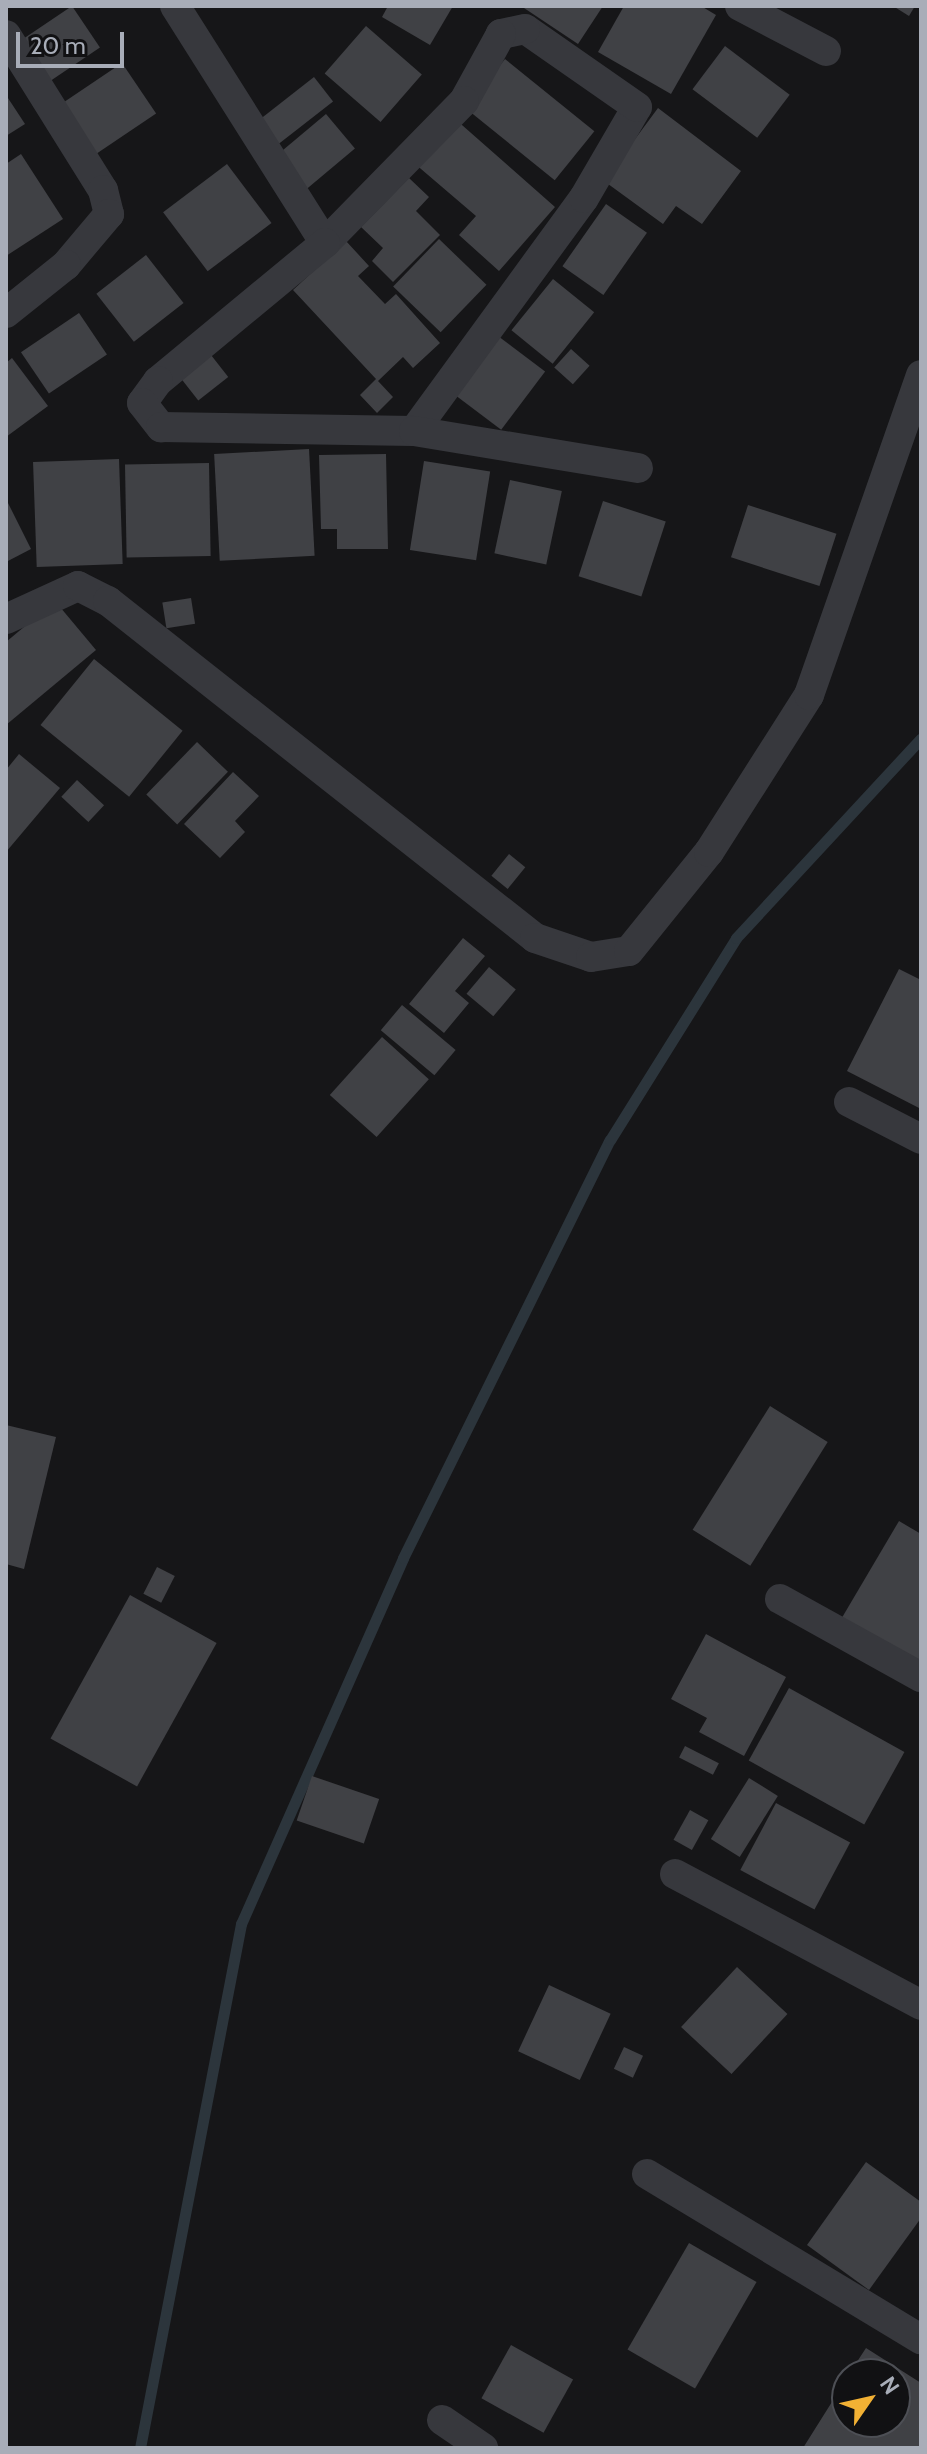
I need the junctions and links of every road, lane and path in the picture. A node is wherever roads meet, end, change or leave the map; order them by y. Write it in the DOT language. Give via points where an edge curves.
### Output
graph roads {
  1 [pos="175,6"];
  2 [pos="740,6"];
  3 [pos="9,48"];
  4 [pos="826,51"];
  5 [pos="325,243"];
  6 [pos="6,313"];
  7 [pos="921,375"];
  8 [pos="414,431"];
  9 [pos="638,468"];
  10 [pos="6,619"];
  11 [pos="849,1102"];
  12 [pos="921,1139"];
  13 [pos="780,1599"];
  14 [pos="921,1677"];
  15 [pos="675,1874"];
  16 [pos="921,2005"];
  17 [pos="647,2174"];
  18 [pos="921,2339"];
  19 [pos="442,2420"];
  20 [pos="483,2448"];
  1 -- 5 [label="street"];
  2 -- 4 [label="street"];
  3 -- 6 [label="street" via="103,190 109,214 66,265"];
  5 -- 8 [label="street" via="158,381 142,403 145,415 161,427"];
  5 -- 8 [label="street" via="464,101 501,34 511,28 525,29 637,107 584,198"];
  7 -- 10 [label="street" via="809,695 709,852 629,951 591,957 535,938 108,601 78,586"];
  8 -- 9 [label="street"];
  11 -- 12 [label="street"];
  13 -- 14 [label="street"];
  15 -- 16 [label="street"];
  17 -- 18 [label="street"];
  19 -- 20 [label="street"];
}
